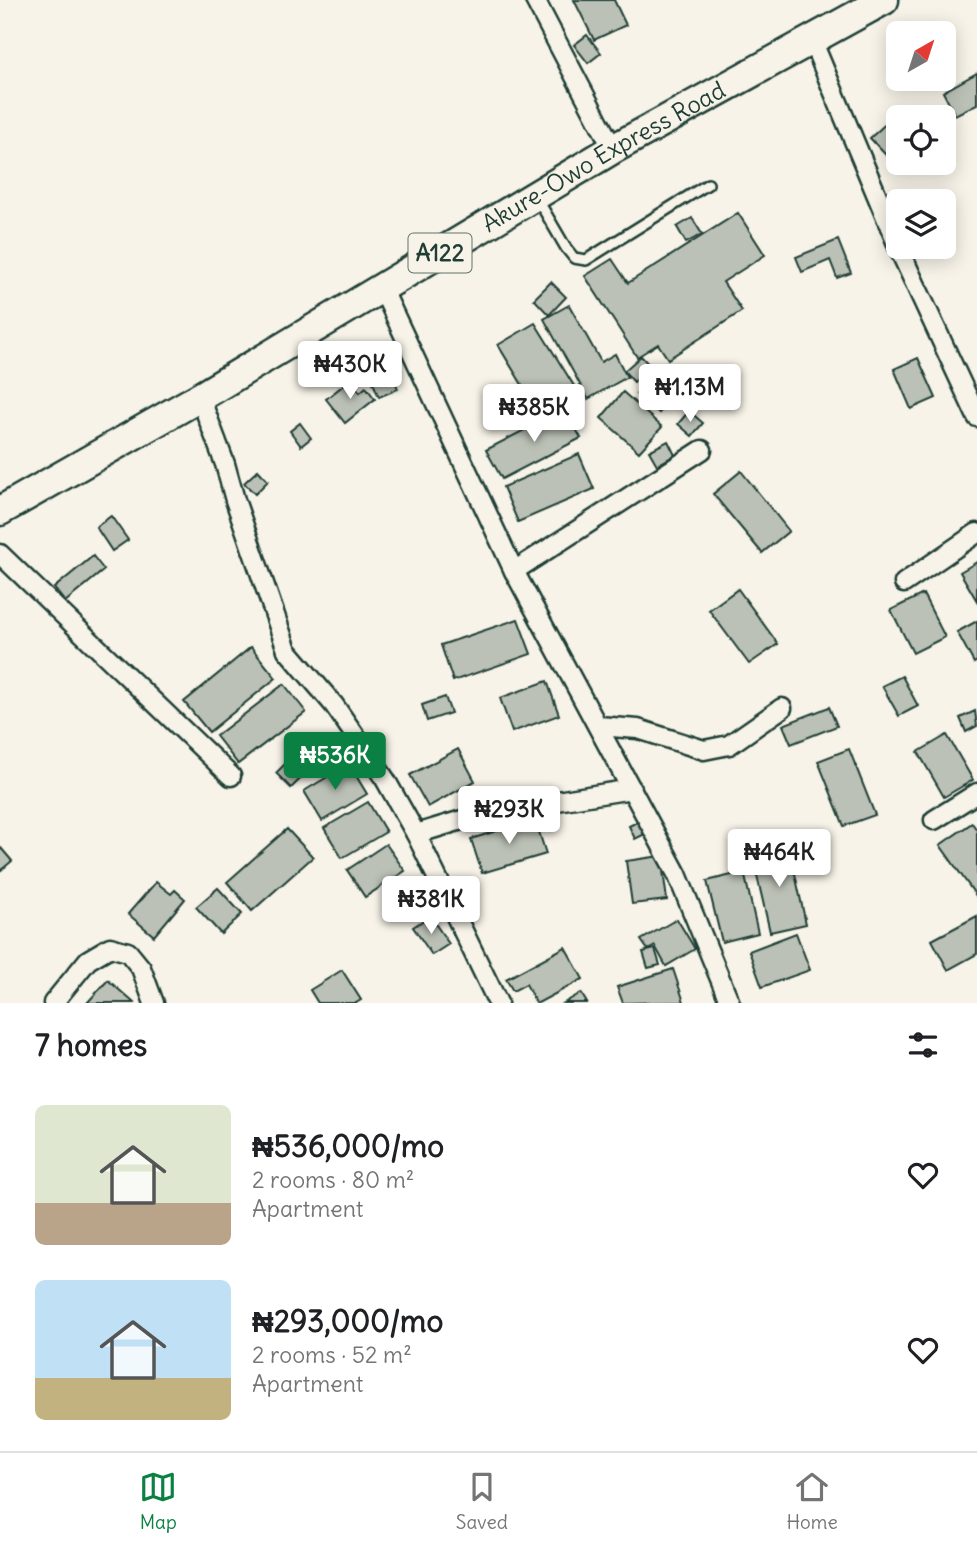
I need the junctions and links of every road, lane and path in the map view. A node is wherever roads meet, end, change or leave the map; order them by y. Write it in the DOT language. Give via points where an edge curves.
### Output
graph roads {
  1 [pos="535,0"];
  2 [pos="884,0"];
  3 [pos="813,40"];
  4 [pos="613,149"];
  5 [pos="708,184"];
  6 [pos="535,195"];
  7 [pos="886,217"];
  8 [pos="904,259"];
  9 [pos="382,288"];
  10 [pos="200,397"];
  11 [pos="977,417"];
  12 [pos="702,450"];
  13 [pos="12,494"];
  14 [pos="0,512"];
  15 [pos="977,533"];
  16 [pos="0,554"];
  17 [pos="514,571"];
  18 [pos="904,583"];
  19 [pos="782,708"];
  20 [pos="598,726"];
  21 [pos="232,776"];
  22 [pos="632,789"];
  23 [pos="977,793"];
  24 [pos="934,820"];
  25 [pos="416,834"];
  26 [pos="52,1003"];
  27 [pos="154,1003"];
  28 [pos="498,1003"];
  29 [pos="730,1003"];
  1 -- 4 [label="street"];
  2 -- 3 [label="highway, Akure-Owo Express Road / A122"];
  3 -- 4 [label="highway, Akure-Owo Express Road / A122"];
  3 -- 7 [label="street"];
  4 -- 6 [label="highway, Akure-Owo Express Road / A122"];
  5 -- 6 [label="lane" via="586,260 574,258 566,248"];
  6 -- 9 [label="highway, Akure-Owo Express Road / A122"];
  8 -- 11 [label="street"];
  9 -- 10 [label="highway, Akure-Owo Express Road / A122"];
  9 -- 17 [label="street"];
  10 -- 13 [label="highway, Akure-Owo Express Road / A122"];
  10 -- 25 [label="street" via="287,650 334,705"];
  12 -- 17 [label="street"];
  13 -- 14 [label="highway, Akure-Owo Express Road / A122"];
  15 -- 18 [label="street"];
  16 -- 21 [label="street"];
  17 -- 20 [label="street"];
  19 -- 20 [label="street" via="729,745 704,750 638,729"];
  20 -- 22 [label="street"];
  22 -- 25 [label="street" via="500,811"];
  22 -- 29 [label="street" via="677,874"];
  23 -- 24 [label="street"];
  25 -- 28 [label="street"];
  26 -- 27 [label="street" via="88,960 110,947 128,952 141,968"];
}
